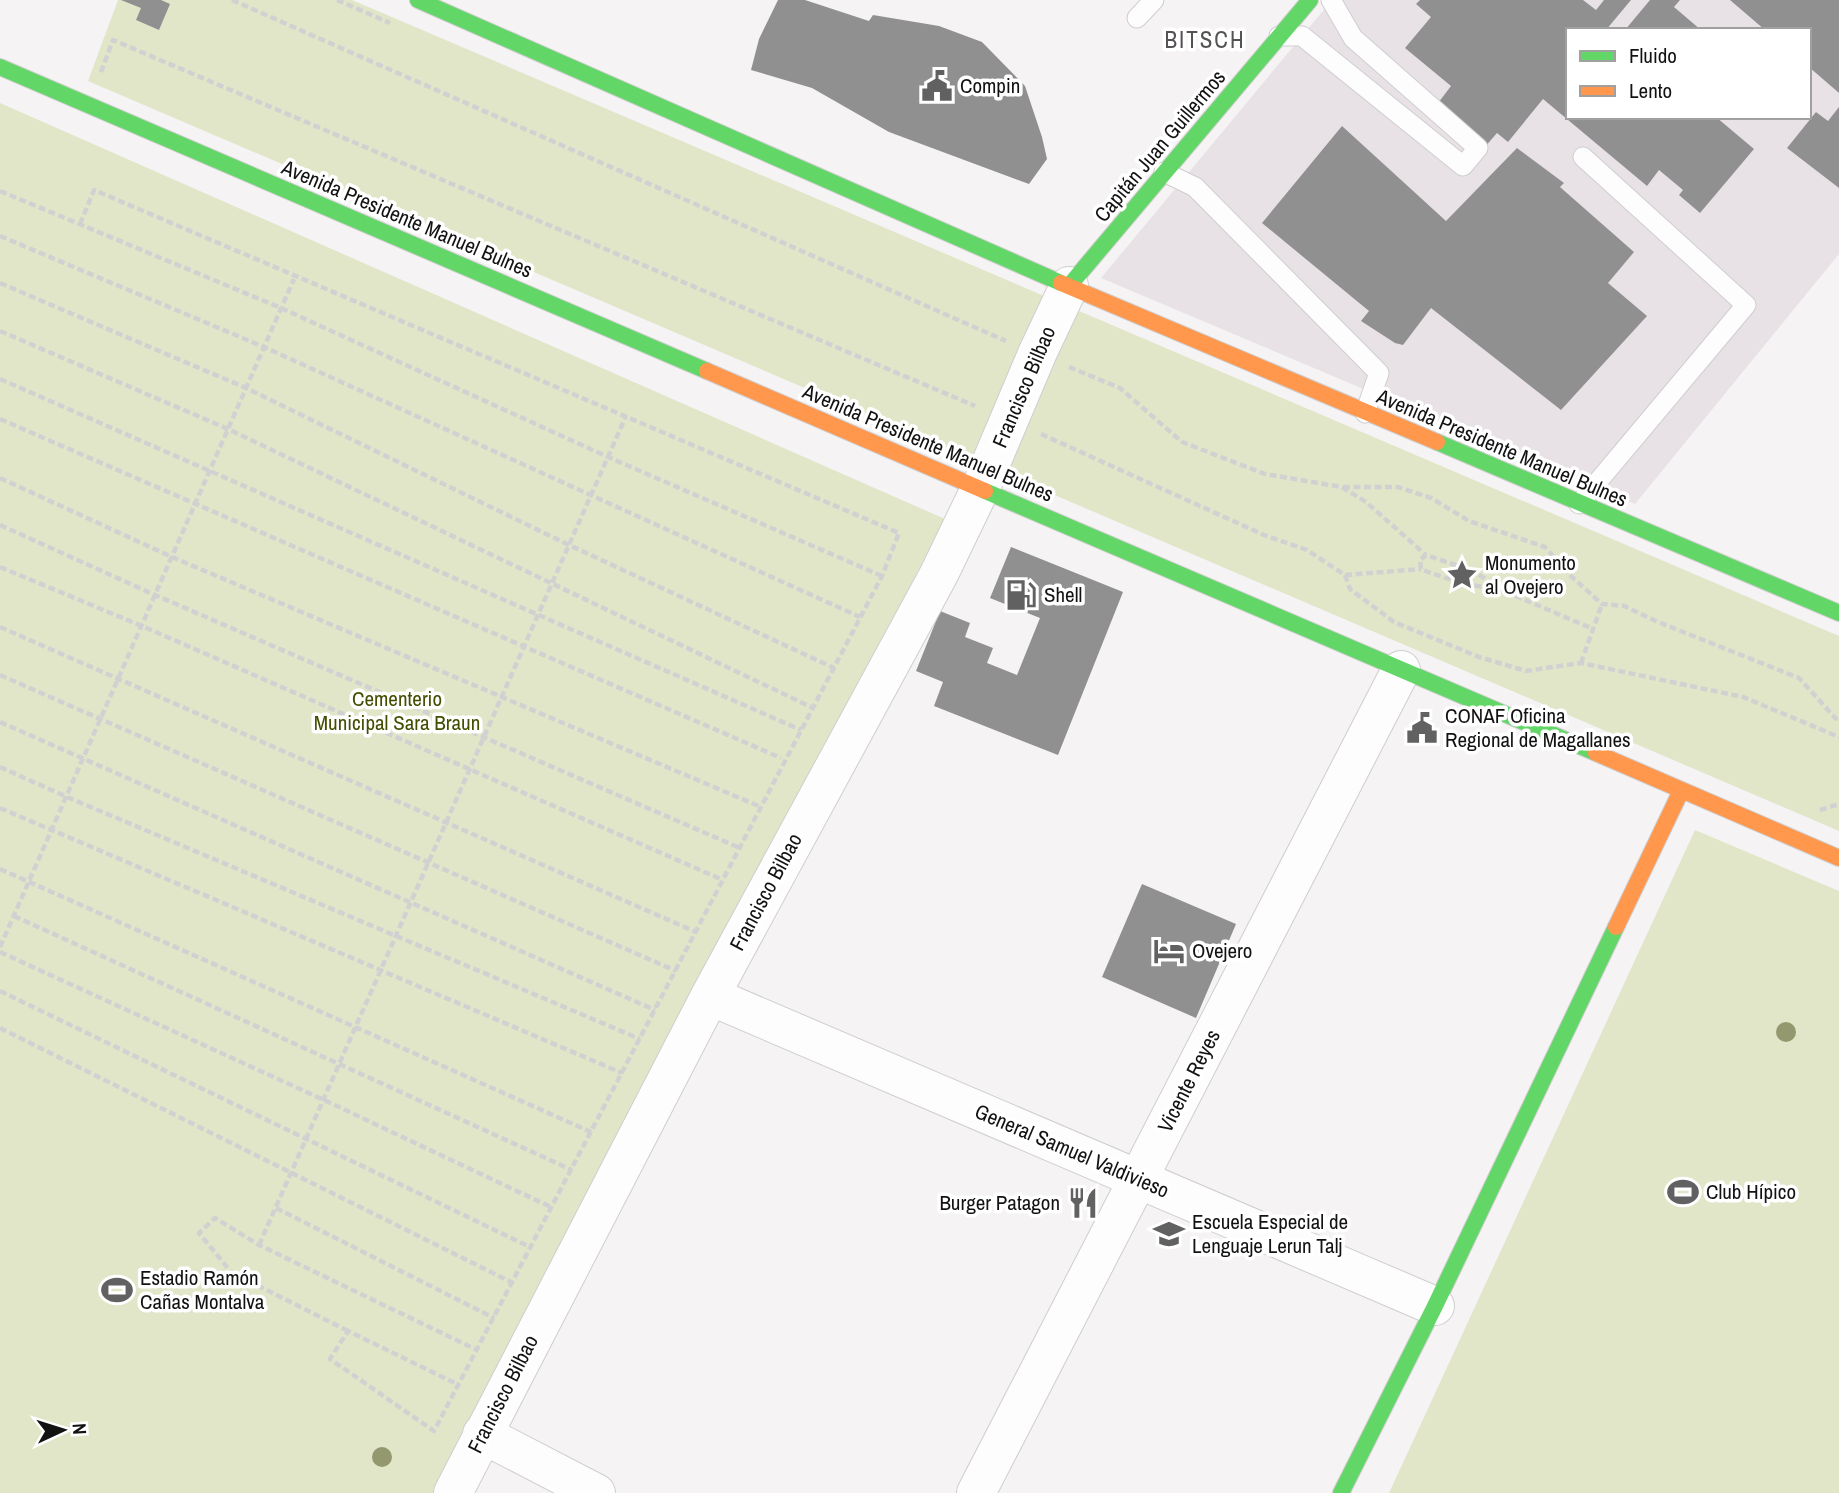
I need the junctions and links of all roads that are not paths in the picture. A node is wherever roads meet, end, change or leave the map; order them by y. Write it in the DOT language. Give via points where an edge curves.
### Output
graph roads {
  1 [pos="418,0"];
  2 [pos="1154,0"];
  3 [pos="1310,0"];
  4 [pos="1331,0"];
  5 [pos="1137,18"];
  6 [pos="1279,36"];
  7 [pos="0,67"];
  8 [pos="1583,157"];
  9 [pos="1164,172"];
  10 [pos="1069,286"];
  11 [pos="1365,412"];
  12 [pos="981,489"];
  13 [pos="1579,504"];
  14 [pos="1839,613"];
  15 [pos="1401,670"];
  16 [pos="1681,791"];
  17 [pos="1839,858"];
  18 [pos="710,996"];
  19 [pos="1138,1180"];
  20 [pos="1435,1306"];
  21 [pos="482,1434"];
  22 [pos="453,1493"];
  23 [pos="596,1493"];
  24 [pos="976,1493"];
  25 [pos="1341,1493"];
  1 -- 10 [label="main road, Avenida Presidente Manuel Bulnes"];
  2 -- 5 [label="lane"];
  3 -- 6 [label="main road, Capitán Juan Guillermos"];
  4 -- 6 [label="lane" via="1353,38 1478,148 1463,166 1302,36"];
  6 -- 9 [label="main road, Capitán Juan Guillermos"];
  7 -- 12 [label="main road, Avenida Presidente Manuel Bulnes"];
  8 -- 13 [label="lane" via="1746,306"];
  9 -- 10 [label="main road, Capitán Juan Guillermos"];
  9 -- 11 [label="lane" via="1195,187 1379,373"];
  10 -- 11 [label="main road, Avenida Presidente Manuel Bulnes"];
  10 -- 12 [label="street, Francisco Bilbao"];
  11 -- 13 [label="main road, Avenida Presidente Manuel Bulnes"];
  12 -- 15 [label="main road, Avenida Presidente Manuel Bulnes"];
  12 -- 18 [label="street, Francisco Bilbao"];
  13 -- 14 [label="main road, Avenida Presidente Manuel Bulnes"];
  15 -- 16 [label="main road, Avenida Presidente Manuel Bulnes"];
  15 -- 19 [label="street, Vicente Reyes"];
  16 -- 17 [label="main road, Avenida Presidente Manuel Bulnes"];
  16 -- 20 [label="main road"];
  18 -- 19 [label="street, General Samuel Valdivieso"];
  18 -- 21 [label="street, Francisco Bilbao"];
  19 -- 20 [label="street, General Samuel Valdivieso"];
  19 -- 24 [label="street, Vicente Reyes"];
  20 -- 25 [label="main road"];
  21 -- 22 [label="street, Francisco Bilbao"];
  21 -- 23 [label="street"];
}
